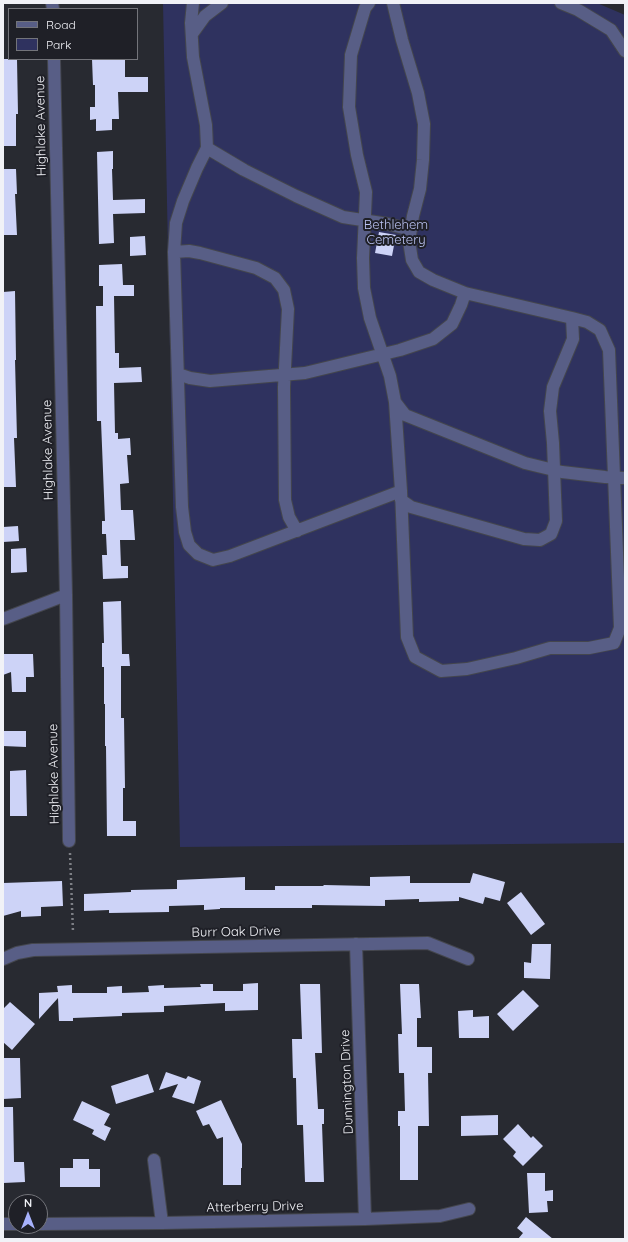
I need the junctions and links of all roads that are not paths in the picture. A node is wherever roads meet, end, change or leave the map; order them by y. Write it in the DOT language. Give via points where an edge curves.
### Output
graph roads {
  1 [pos="193,3"];
  2 [pos="220,3"];
  3 [pos="368,3"];
  4 [pos="393,3"];
  5 [pos="561,3"];
  6 [pos="192,34"];
  7 [pos="625,51"];
  8 [pos="54,60"];
  9 [pos="207,148"];
  10 [pos="366,220"];
  11 [pos="411,230"];
  12 [pos="174,252"];
  13 [pos="465,293"];
  14 [pos="572,318"];
  15 [pos="382,355"];
  16 [pos="178,374"];
  17 [pos="285,375"];
  18 [pos="395,402"];
  19 [pos="554,470"];
  20 [pos="620,478"];
  21 [pos="401,495"];
  22 [pos="297,531"];
  23 [pos="66,595"];
  24 [pos="3,620"];
  25 [pos="69,841"];
  26 [pos="356,944"];
  27 [pos="3,959"];
  28 [pos="468,959"];
  29 [pos="154,1160"];
  30 [pos="469,1209"];
  31 [pos="366,1219"];
  32 [pos="162,1223"];
  33 [pos="48,1224"];
  1 -- 6 [label="street"];
  2 -- 6 [label="street" via="205,16"];
  3 -- 10 [label="street" via="351,55 349,107 366,192"];
  4 -- 11 [label="street" via="424,124 420,188"];
  5 -- 7 [label="street" via="611,30"];
  6 -- 9 [label="street" via="193,56 206,125"];
  8 -- 23 [label="street, Highlake Avenue"];
  9 -- 10 [label="street" via="296,196 343,217"];
  9 -- 12 [label="street" via="178,216"];
  10 -- 11 [label="street"];
  10 -- 15 [label="street" via="364,288"];
  11 -- 13 [label="street" via="412,260 419,272"];
  12 -- 16 [label="street"];
  12 -- 17 [label="street" via="200,253 256,268 275,278 284,290 288,309"];
  13 -- 14 [label="street"];
  13 -- 15 [label="street" via="452,324 433,339"];
  14 -- 19 [label="street" via="573,339 553,387 550,411"];
  14 -- 20 [label="street" via="587,322 600,330 609,350"];
  15 -- 17 [label="street"];
  15 -- 18 [label="street" via="390,376"];
  16 -- 17 [label="street" via="210,381"];
  16 -- 22 [label="street" via="182,507 184,532 189,545 198,554 213,560"];
  17 -- 22 [label="street" via="285,500 289,517"];
  18 -- 19 [label="street" via="405,415 417,421 525,463"];
  18 -- 21 [label="street"];
  19 -- 20 [label="street"];
  19 -- 21 [label="street" via="556,521 551,534 540,540 524,539 410,507"];
  20 -- 21 [label="street" via="620,628 614,643 589,648 550,648 509,660 466,669 441,671 415,657 407,637"];
  21 -- 22 [label="street"];
  23 -- 24 [label="street"];
  23 -- 25 [label="street, Highlake Avenue"];
  26 -- 27 [label="street, Burr Oak Drive" via="33,950"];
  26 -- 28 [label="street, Burr Oak Drive" via="428,943"];
  26 -- 31 [label="street, Dunnington Drive"];
  29 -- 32 [label="street"];
  30 -- 31 [label="street, Atterberry Drive" via="440,1216"];
  31 -- 32 [label="street, Atterberry Drive"];
  32 -- 33 [label="street, Atterberry Drive"];
}
